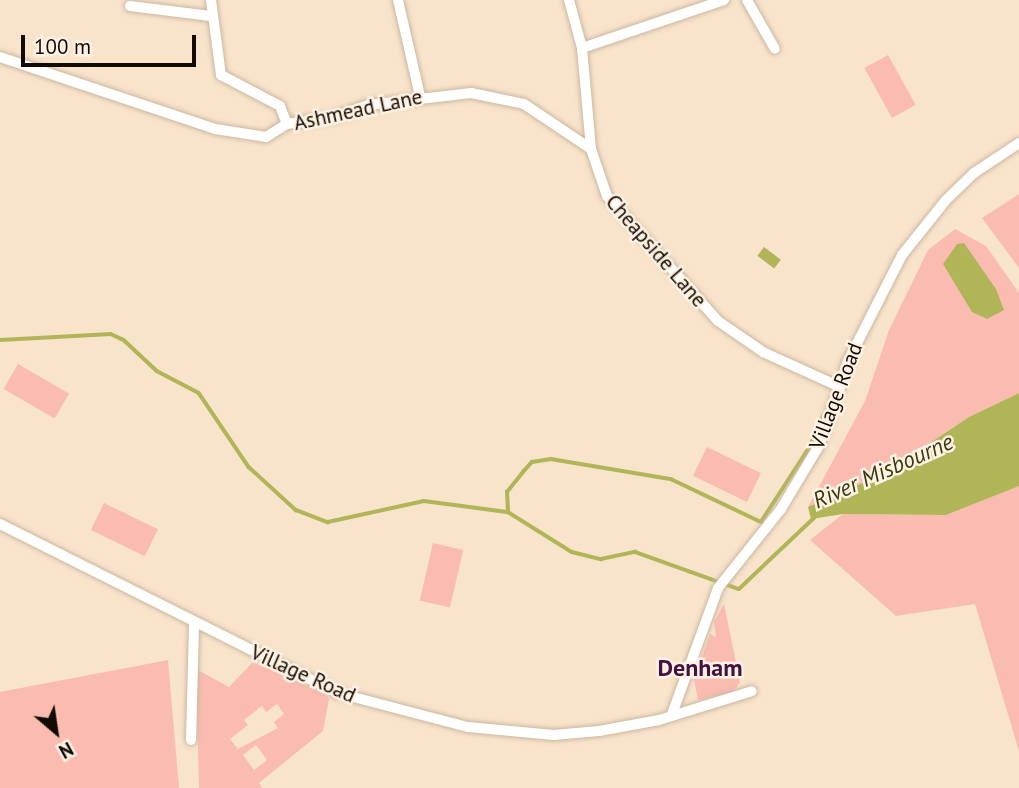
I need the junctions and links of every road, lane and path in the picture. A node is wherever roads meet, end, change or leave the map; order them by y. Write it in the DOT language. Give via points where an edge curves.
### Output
graph roads {
  1 [pos="211,0"];
  2 [pos="398,0"];
  3 [pos="569,0"];
  4 [pos="724,0"];
  5 [pos="747,0"];
  6 [pos="130,6"];
  7 [pos="211,16"];
  8 [pos="582,48"];
  9 [pos="775,49"];
  10 [pos="0,57"];
  11 [pos="420,96"];
  12 [pos="287,124"];
  13 [pos="1019,143"];
  14 [pos="591,149"];
  15 [pos="840,387"];
  16 [pos="0,524"];
  17 [pos="194,624"];
  18 [pos="752,691"];
  19 [pos="672,714"];
  20 [pos="191,740"];
  1 -- 7 [label="street"];
  2 -- 11 [label="street"];
  3 -- 8 [label="street, Cheapside Lane"];
  4 -- 8 [label="street"];
  5 -- 9 [label="street"];
  6 -- 7 [label="street"];
  7 -- 12 [label="street" via="221,75 280,106"];
  8 -- 14 [label="street, Cheapside Lane"];
  10 -- 12 [label="street, Ashmead Lane" via="215,129 266,137"];
  11 -- 12 [label="street, Ashmead Lane"];
  11 -- 14 [label="street, Ashmead Lane" via="471,93 524,104"];
  13 -- 15 [label="street, Village Road" via="974,173 922,227 868,315"];
  14 -- 15 [label="street, Cheapside Lane" via="607,196 718,321 763,352"];
  15 -- 19 [label="street, Village Road" via="820,444 765,530 718,589"];
  16 -- 17 [label="street, Village Road"];
  17 -- 19 [label="street, Village Road" via="338,693 468,727 554,735 600,731"];
  17 -- 20 [label="street"];
  18 -- 19 [label="street, Village Road"];
}
